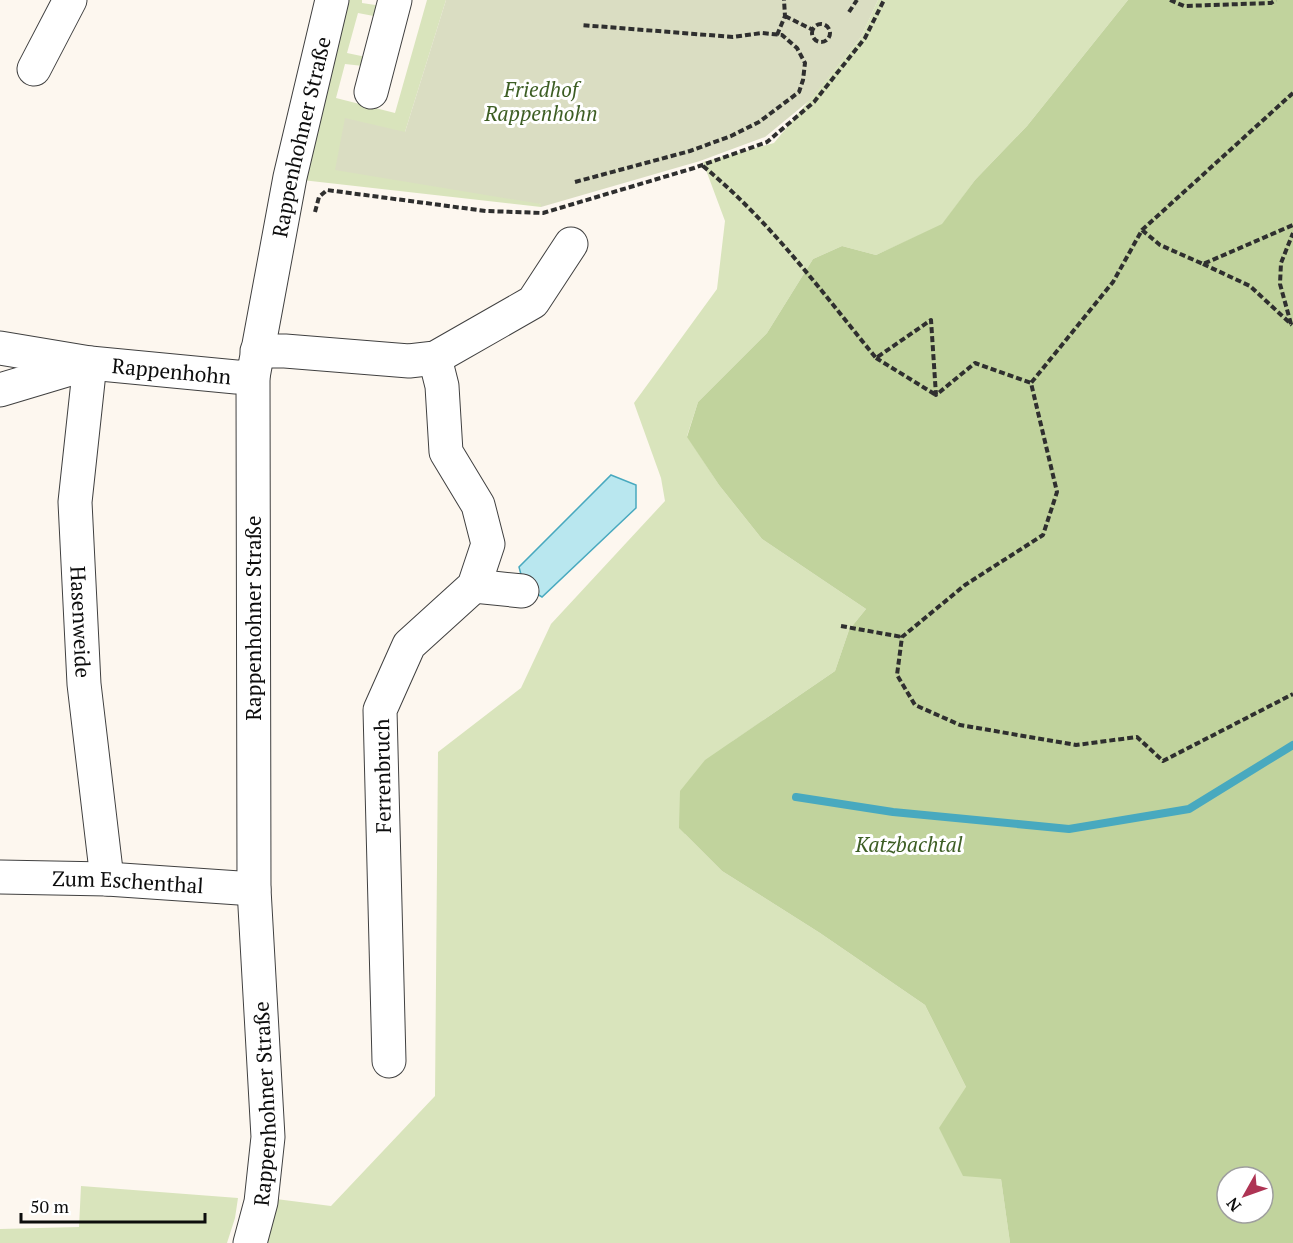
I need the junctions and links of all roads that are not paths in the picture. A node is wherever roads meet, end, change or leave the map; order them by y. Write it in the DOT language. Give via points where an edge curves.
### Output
graph roads {
  1 [pos="70,0"];
  2 [pos="332,0"];
  3 [pos="394,0"];
  4 [pos="34,69"];
  5 [pos="371,92"];
  6 [pos="571,244"];
  7 [pos="0,348"];
  8 [pos="435,358"];
  9 [pos="90,363"];
  10 [pos="255,364"];
  11 [pos="0,390"];
  12 [pos="474,586"];
  13 [pos="522,591"];
  14 [pos="0,877"];
  15 [pos="107,879"];
  16 [pos="254,889"];
  17 [pos="388,1061"];
  18 [pos="250,1243"];
  1 -- 4 [label="street"];
  2 -- 10 [label="street, Rappenhohner Straße" via="290,177"];
  3 -- 5 [label="street"];
  6 -- 8 [label="street" via="533,302"];
  7 -- 9 [label="street, Rappenhohn"];
  8 -- 10 [label="street" via="409,361 285,351"];
  8 -- 12 [label="street, Ferrenbruch" via="442,386 446,452 478,505 488,544"];
  9 -- 10 [label="street, Rappenhohn"];
  9 -- 11 [label="street, Rappenhohn"];
  9 -- 15 [label="street, Hasenweide" via="75,502 84,684"];
  10 -- 16 [label="street, Rappenhohner Straße"];
  12 -- 13 [label="street"];
  12 -- 17 [label="street, Ferrenbruch" via="409,645 380,710"];
  14 -- 15 [label="street, Zum Eschenthal"];
  15 -- 16 [label="street, Zum Eschenthal"];
  16 -- 18 [label="street, Rappenhohner Straße" via="268,1137 261,1202"];
}
